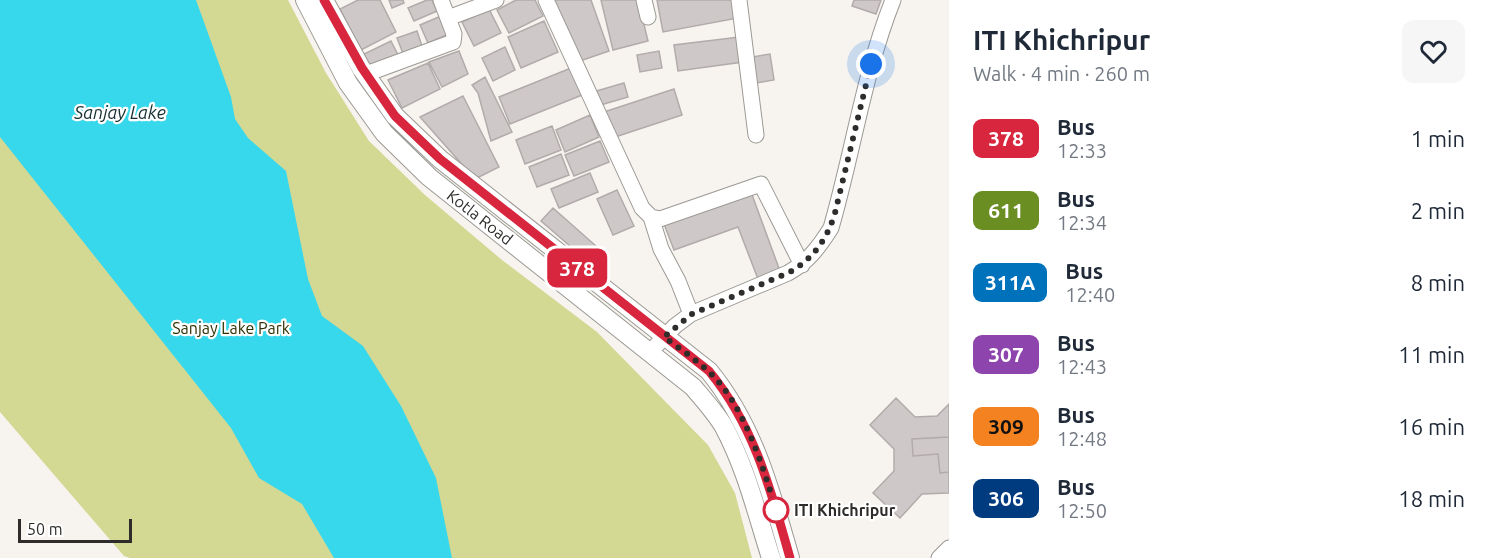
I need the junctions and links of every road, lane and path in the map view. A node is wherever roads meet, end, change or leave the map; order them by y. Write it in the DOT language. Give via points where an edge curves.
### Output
graph roads {
  1 [pos="305,0"];
  2 [pos="324,0"];
  3 [pos="441,0"];
  4 [pos="496,0"];
  5 [pos="546,0"];
  6 [pos="644,0"];
  7 [pos="739,0"];
  8 [pos="893,0"];
  9 [pos="648,17"];
  10 [pos="448,18"];
  11 [pos="366,74"];
  12 [pos="756,135"];
  13 [pos="651,217"];
  14 [pos="802,265"];
  15 [pos="692,314"];
  16 [pos="664,337"];
  17 [pos="650,352"];
  18 [pos="949,548"];
  19 [pos="771,558"];
  20 [pos="790,558"];
  21 [pos="939,558"];
  1 -- 17 [label="main road, Kotla Road" via="348,83 384,133 429,177"];
  2 -- 11 [label="main road, Kotla Road"];
  3 -- 10 [label="street"];
  4 -- 10 [label="street"];
  5 -- 13 [label="street" via="642,208"];
  6 -- 9 [label="street"];
  7 -- 12 [label="street"];
  8 -- 14 [label="street" via="866,83 831,228"];
  10 -- 11 [label="street" via="453,42"];
  11 -- 16 [label="main road, Kotla Road" via="395,116 440,159"];
  13 -- 14 [label="street" via="671,217 761,184"];
  13 -- 15 [label="street" via="661,249"];
  14 -- 15 [label="street"];
  15 -- 16 [label="street"];
  16 -- 17 [label="street"];
  16 -- 20 [label="main road, Kotla Road" via="709,371 740,415 762,462"];
  17 -- 19 [label="main road, Kotla Road" via="693,387 723,426 744,470"];
  18 -- 21 [label="street"];
}
